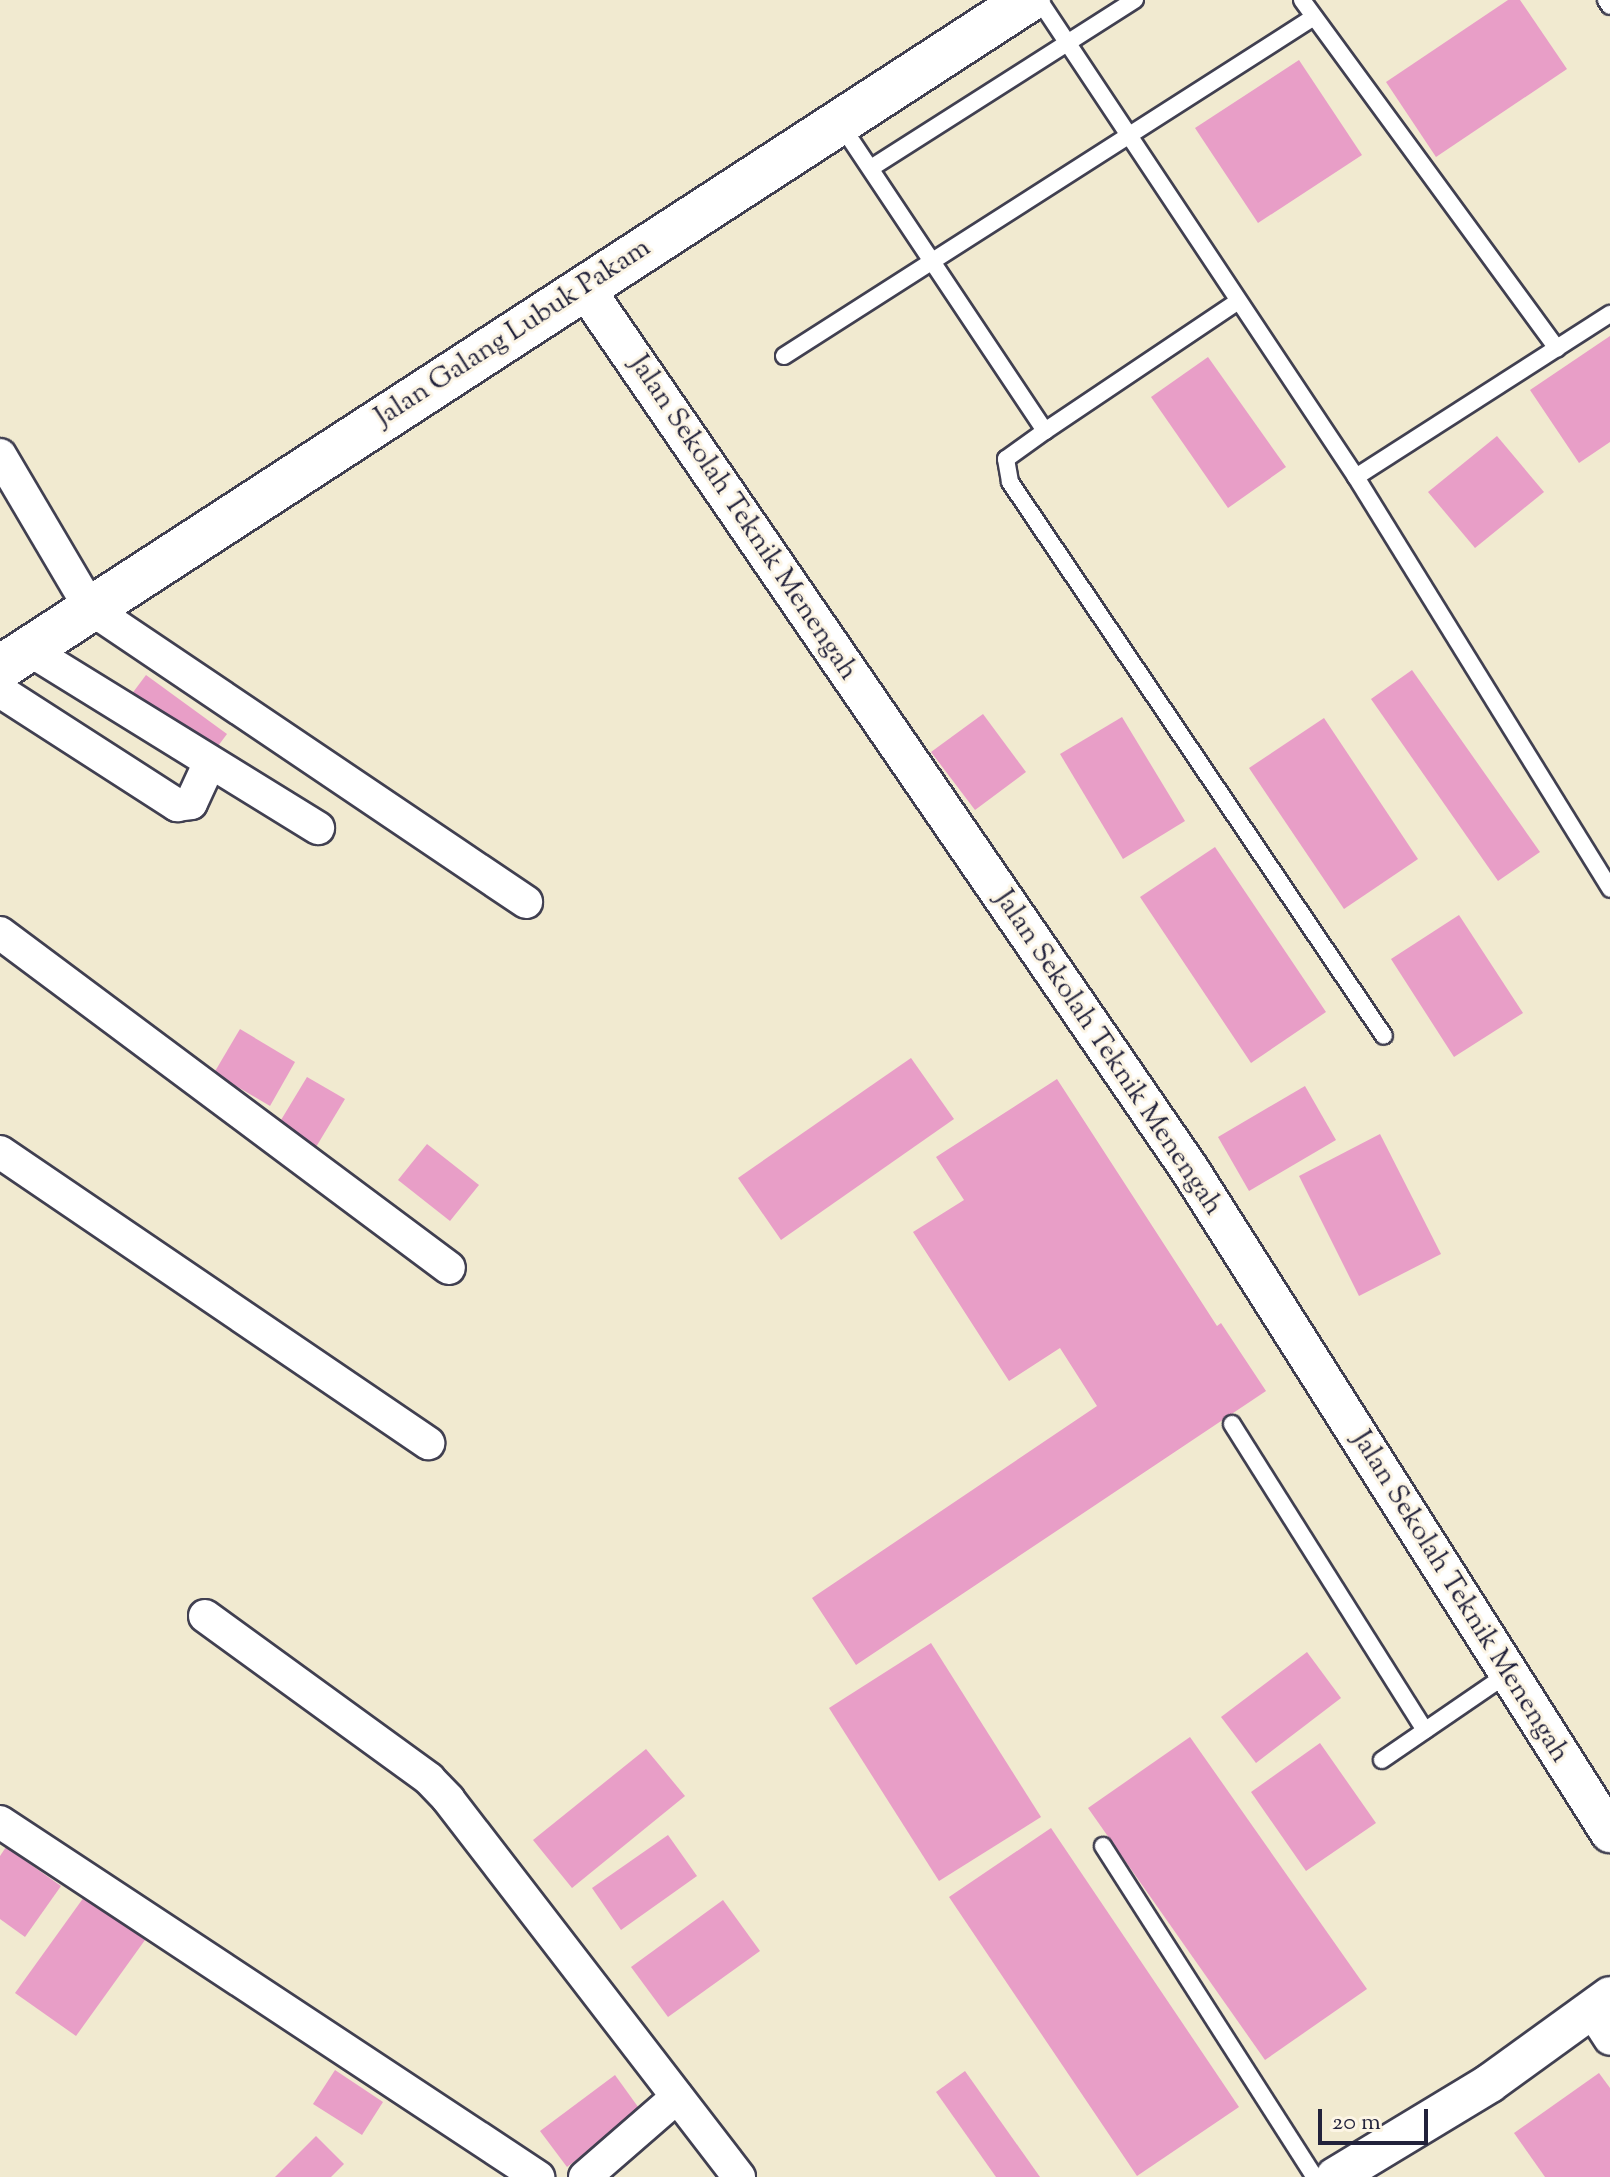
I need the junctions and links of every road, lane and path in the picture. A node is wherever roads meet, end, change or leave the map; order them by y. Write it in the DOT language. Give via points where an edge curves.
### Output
graph roads {
  1 [pos="1028,0"];
  2 [pos="1039,0"];
  3 [pos="1135,0"];
  4 [pos="1302,0"];
  5 [pos="1606,0"];
  6 [pos="1610,6"];
  7 [pos="1314,17"];
  8 [pos="1067,43"];
  9 [pos="839,122"];
  10 [pos="1128,133"];
  11 [pos="871,168"];
  12 [pos="931,262"];
  13 [pos="584,287"];
  14 [pos="1237,302"];
  15 [pos="1610,314"];
  16 [pos="1557,349"];
  17 [pos="784,356"];
  18 [pos="1045,431"];
  19 [pos="0,455"];
  20 [pos="1356,477"];
  21 [pos="90,608"];
  22 [pos="14,658"];
  23 [pos="0,691"];
  24 [pos="209,764"];
  25 [pos="318,828"];
  26 [pos="1610,889"];
  27 [pos="526,902"];
  28 [pos="0,933"];
  29 [pos="1384,1036"];
  30 [pos="0,1152"];
  31 [pos="449,1268"];
  32 [pos="1232,1424"];
  33 [pos="428,1443"];
  34 [pos="205,1616"];
  35 [pos="1509,1673"];
  36 [pos="1425,1730"];
  37 [pos="1382,1760"];
  38 [pos="0,1822"];
  39 [pos="1610,1833"];
  40 [pos="1103,1846"];
  41 [pos="1604,2015"];
  42 [pos="677,2097"];
  43 [pos="538,2177"];
  44 [pos="585,2177"];
  45 [pos="739,2177"];
  46 [pos="1315,2177"];
  47 [pos="1335,2177"];
  1 -- 9 [label="main road, Jalan Galang Lubuk Pakam"];
  2 -- 8 [label="lane"];
  3 -- 8 [label="lane"];
  4 -- 7 [label="lane"];
  5 -- 6 [label="lane"];
  7 -- 10 [label="lane"];
  7 -- 16 [label="lane"];
  8 -- 10 [label="lane"];
  8 -- 11 [label="lane"];
  9 -- 11 [label="lane"];
  9 -- 13 [label="main road, Jalan Galang Lubuk Pakam"];
  10 -- 12 [label="lane"];
  10 -- 14 [label="lane"];
  11 -- 12 [label="lane"];
  12 -- 17 [label="lane"];
  12 -- 18 [label="lane"];
  13 -- 21 [label="main road, Jalan Galang Lubuk Pakam"];
  13 -- 35 [label="street, Jalan Sekolah Teknik Menengah" via="1190,1170"];
  14 -- 18 [label="lane"];
  14 -- 20 [label="lane"];
  15 -- 16 [label="lane"];
  16 -- 20 [label="lane"];
  18 -- 29 [label="lane" via="1006,459 1010,482"];
  19 -- 21 [label="street"];
  20 -- 26 [label="lane"];
  21 -- 22 [label="main road, Jalan Galang Lubuk Pakam"];
  21 -- 27 [label="street"];
  22 -- 24 [label="street"];
  23 -- 24 [label="street" via="177,805 191,803"];
  24 -- 25 [label="street"];
  28 -- 31 [label="street"];
  30 -- 33 [label="street"];
  32 -- 36 [label="lane"];
  34 -- 42 [label="street" via="429,1779"];
  35 -- 36 [label="lane"];
  35 -- 39 [label="street, Jalan Sekolah Teknik Menengah"];
  36 -- 37 [label="lane"];
  38 -- 43 [label="street"];
  40 -- 46 [label="lane"];
  41 -- 47 [label="street"];
  42 -- 44 [label="street"];
  42 -- 45 [label="street"];
}
